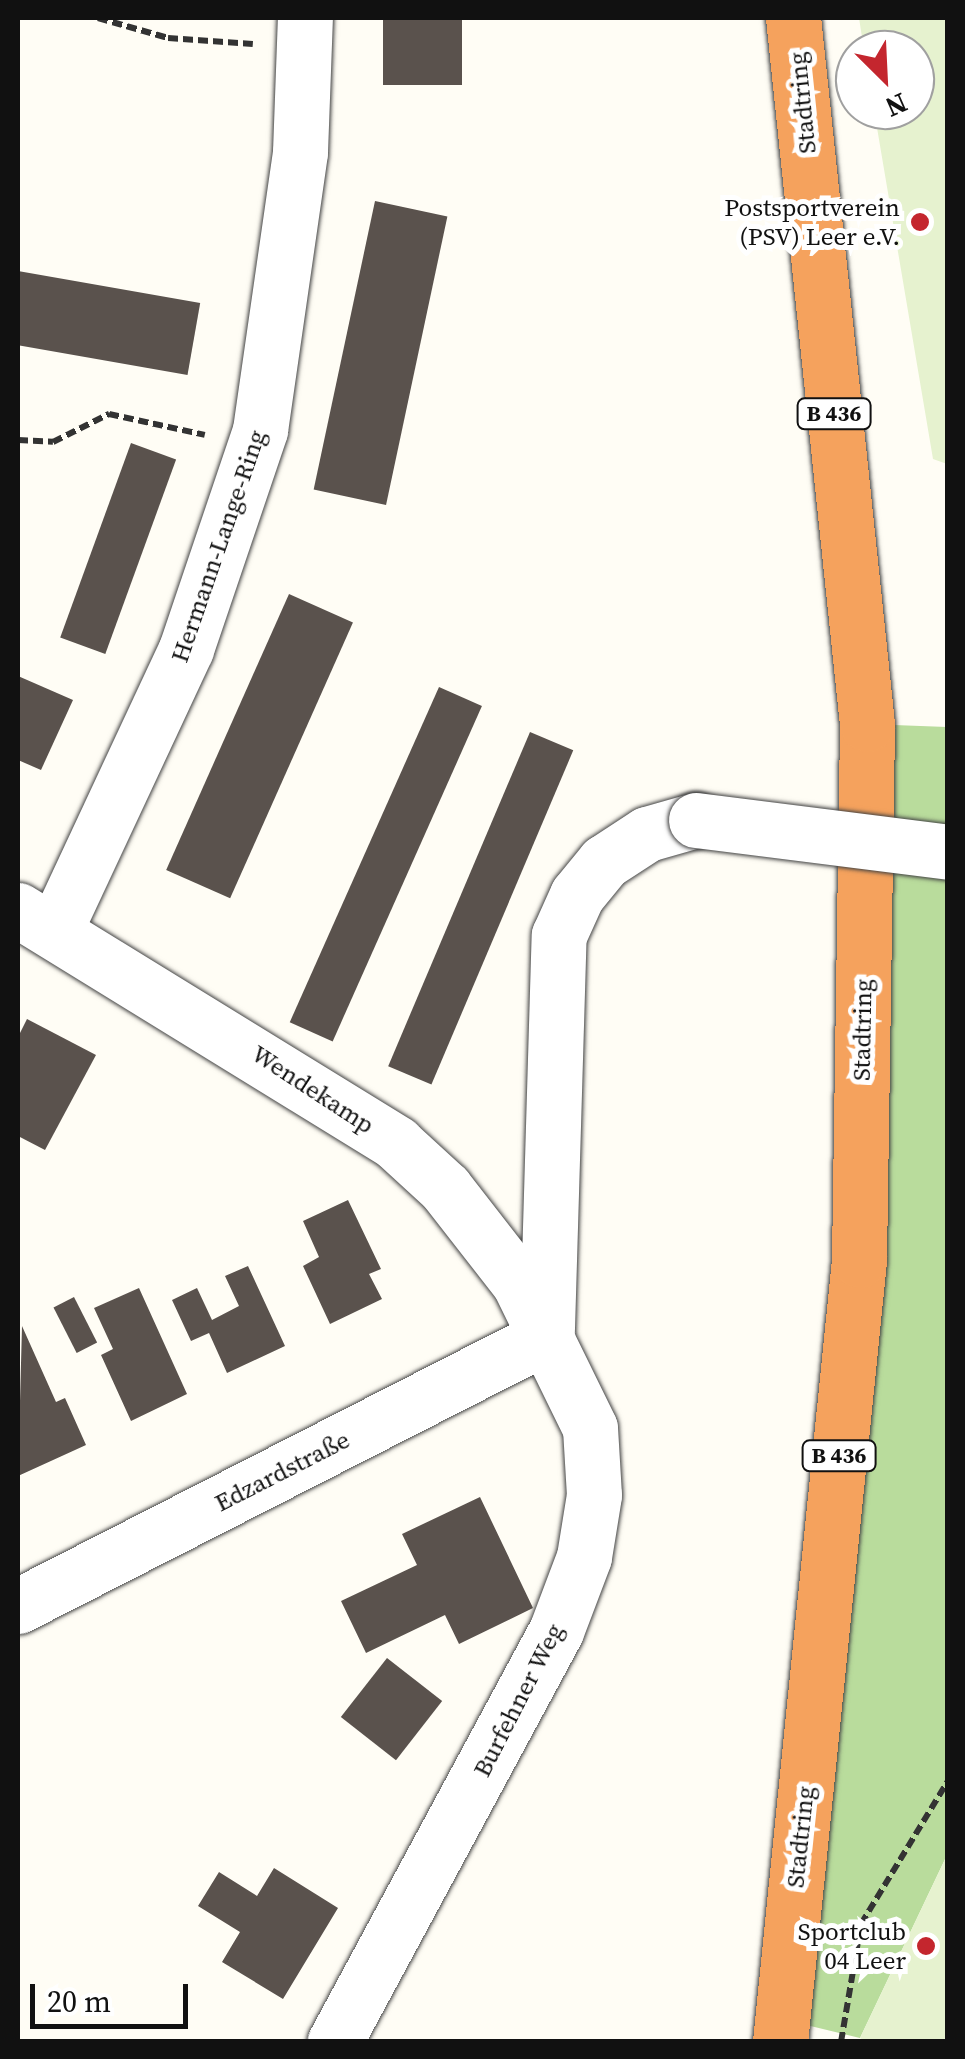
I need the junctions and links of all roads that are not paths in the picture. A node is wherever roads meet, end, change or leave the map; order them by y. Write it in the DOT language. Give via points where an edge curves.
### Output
graph roads {
  1 [pos="793,18"];
  2 [pos="304,33"];
  3 [pos="948,852"];
  4 [pos="36,920"];
  5 [pos="548,1336"];
  6 [pos="18,1606"];
  7 [pos="334,2042"];
  8 [pos="780,2042"];
  1 -- 8 [label="highway, Stadtring / B 436" via="867,724 858,1260"];
  2 -- 4 [label="street, Hermann-Lange-Ring" via="300,152 255,446 186,649"];
  3 -- 5 [label="street, bridge" via="696,820 647,834 604,862 577,894 560,935"];
  4 -- 5 [label="street, Wendekamp" via="396,1143 485,1233"];
  5 -- 6 [label="street, Edzardstraße"];
  5 -- 7 [label="street, Burfehner Weg" via="590,1428 594,1495 584,1556 556,1631"];
}
